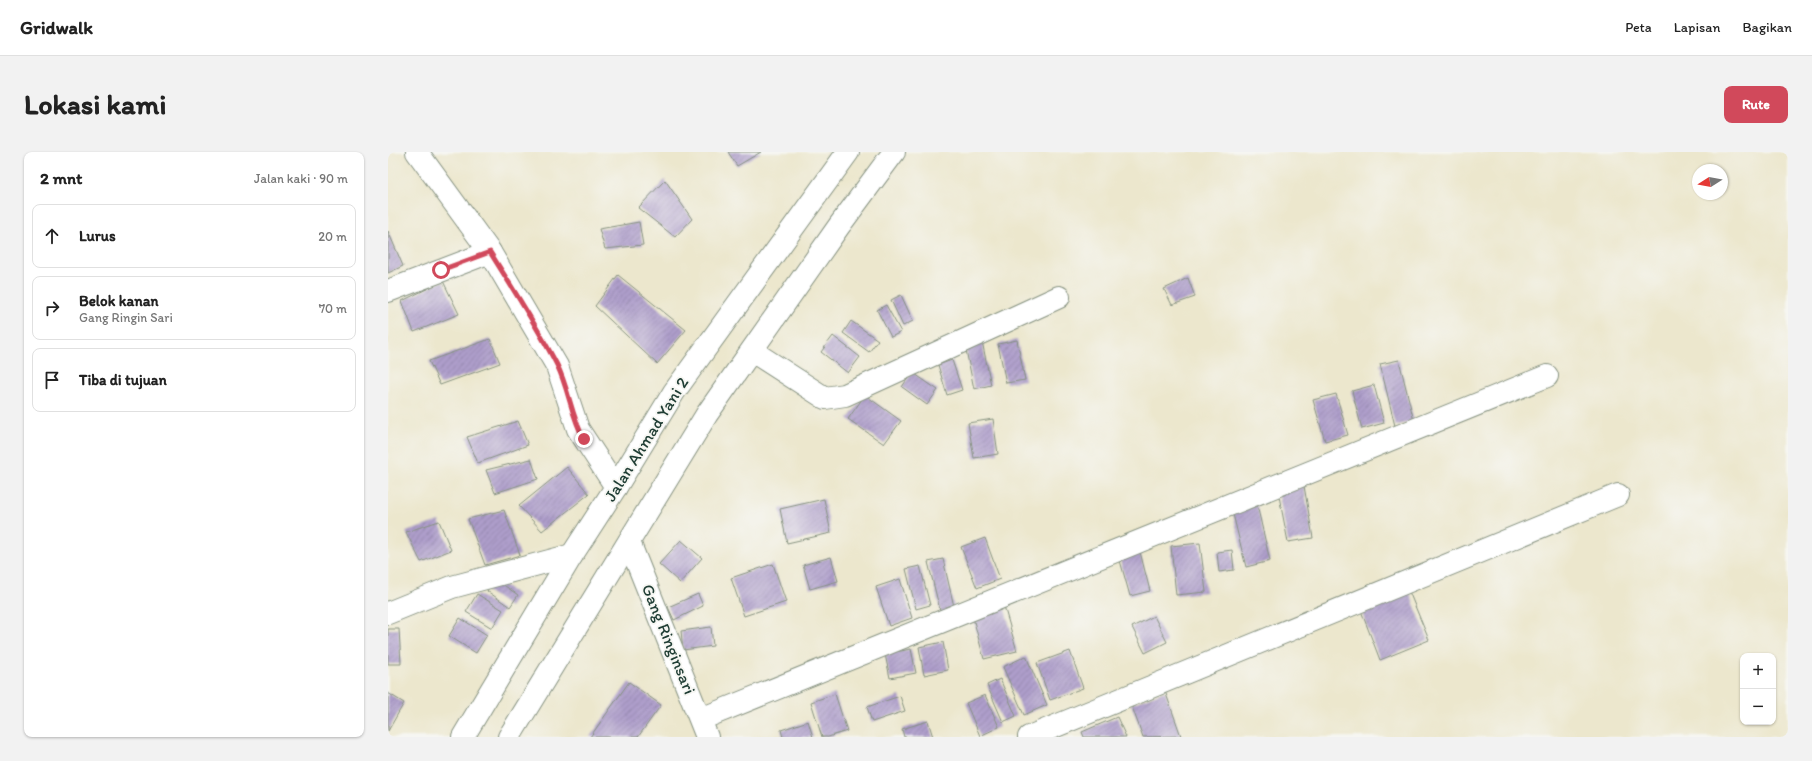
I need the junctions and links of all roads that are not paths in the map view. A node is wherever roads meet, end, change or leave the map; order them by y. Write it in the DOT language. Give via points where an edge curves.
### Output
graph roads {
  1 [pos="418,152"];
  2 [pos="848,152"];
  3 [pos="894,152"];
  4 [pos="485,254"];
  5 [pos="388,291"];
  6 [pos="1059,297"];
  7 [pos="752,350"];
  8 [pos="1547,376"];
  9 [pos="616,487"];
  10 [pos="1618,495"];
  11 [pos="628,542"];
  12 [pos="572,555"];
  13 [pos="388,613"];
  14 [pos="704,728"];
  15 [pos="463,737"];
  16 [pos="509,737"];
  17 [pos="1029,737"];
  1 -- 4 [label="main road"];
  2 -- 9 [label="main road, Jalan Ahmad Yani 2" via="674,392"];
  3 -- 7 [label="main road"];
  4 -- 5 [label="main road"];
  4 -- 9 [label="main road" via="557,366 578,429"];
  6 -- 7 [label="main road" via="845,395 825,398"];
  7 -- 11 [label="main road" via="707,414"];
  8 -- 14 [label="main road"];
  9 -- 12 [label="main road, Jalan Ahmad Yani 2"];
  10 -- 17 [label="main road"];
  11 -- 14 [label="main road, Gang Ringinsari"];
  11 -- 16 [label="main road"];
  12 -- 13 [label="main road" via="452,587"];
  12 -- 15 [label="main road, Jalan Ahmad Yani 2"];
}
